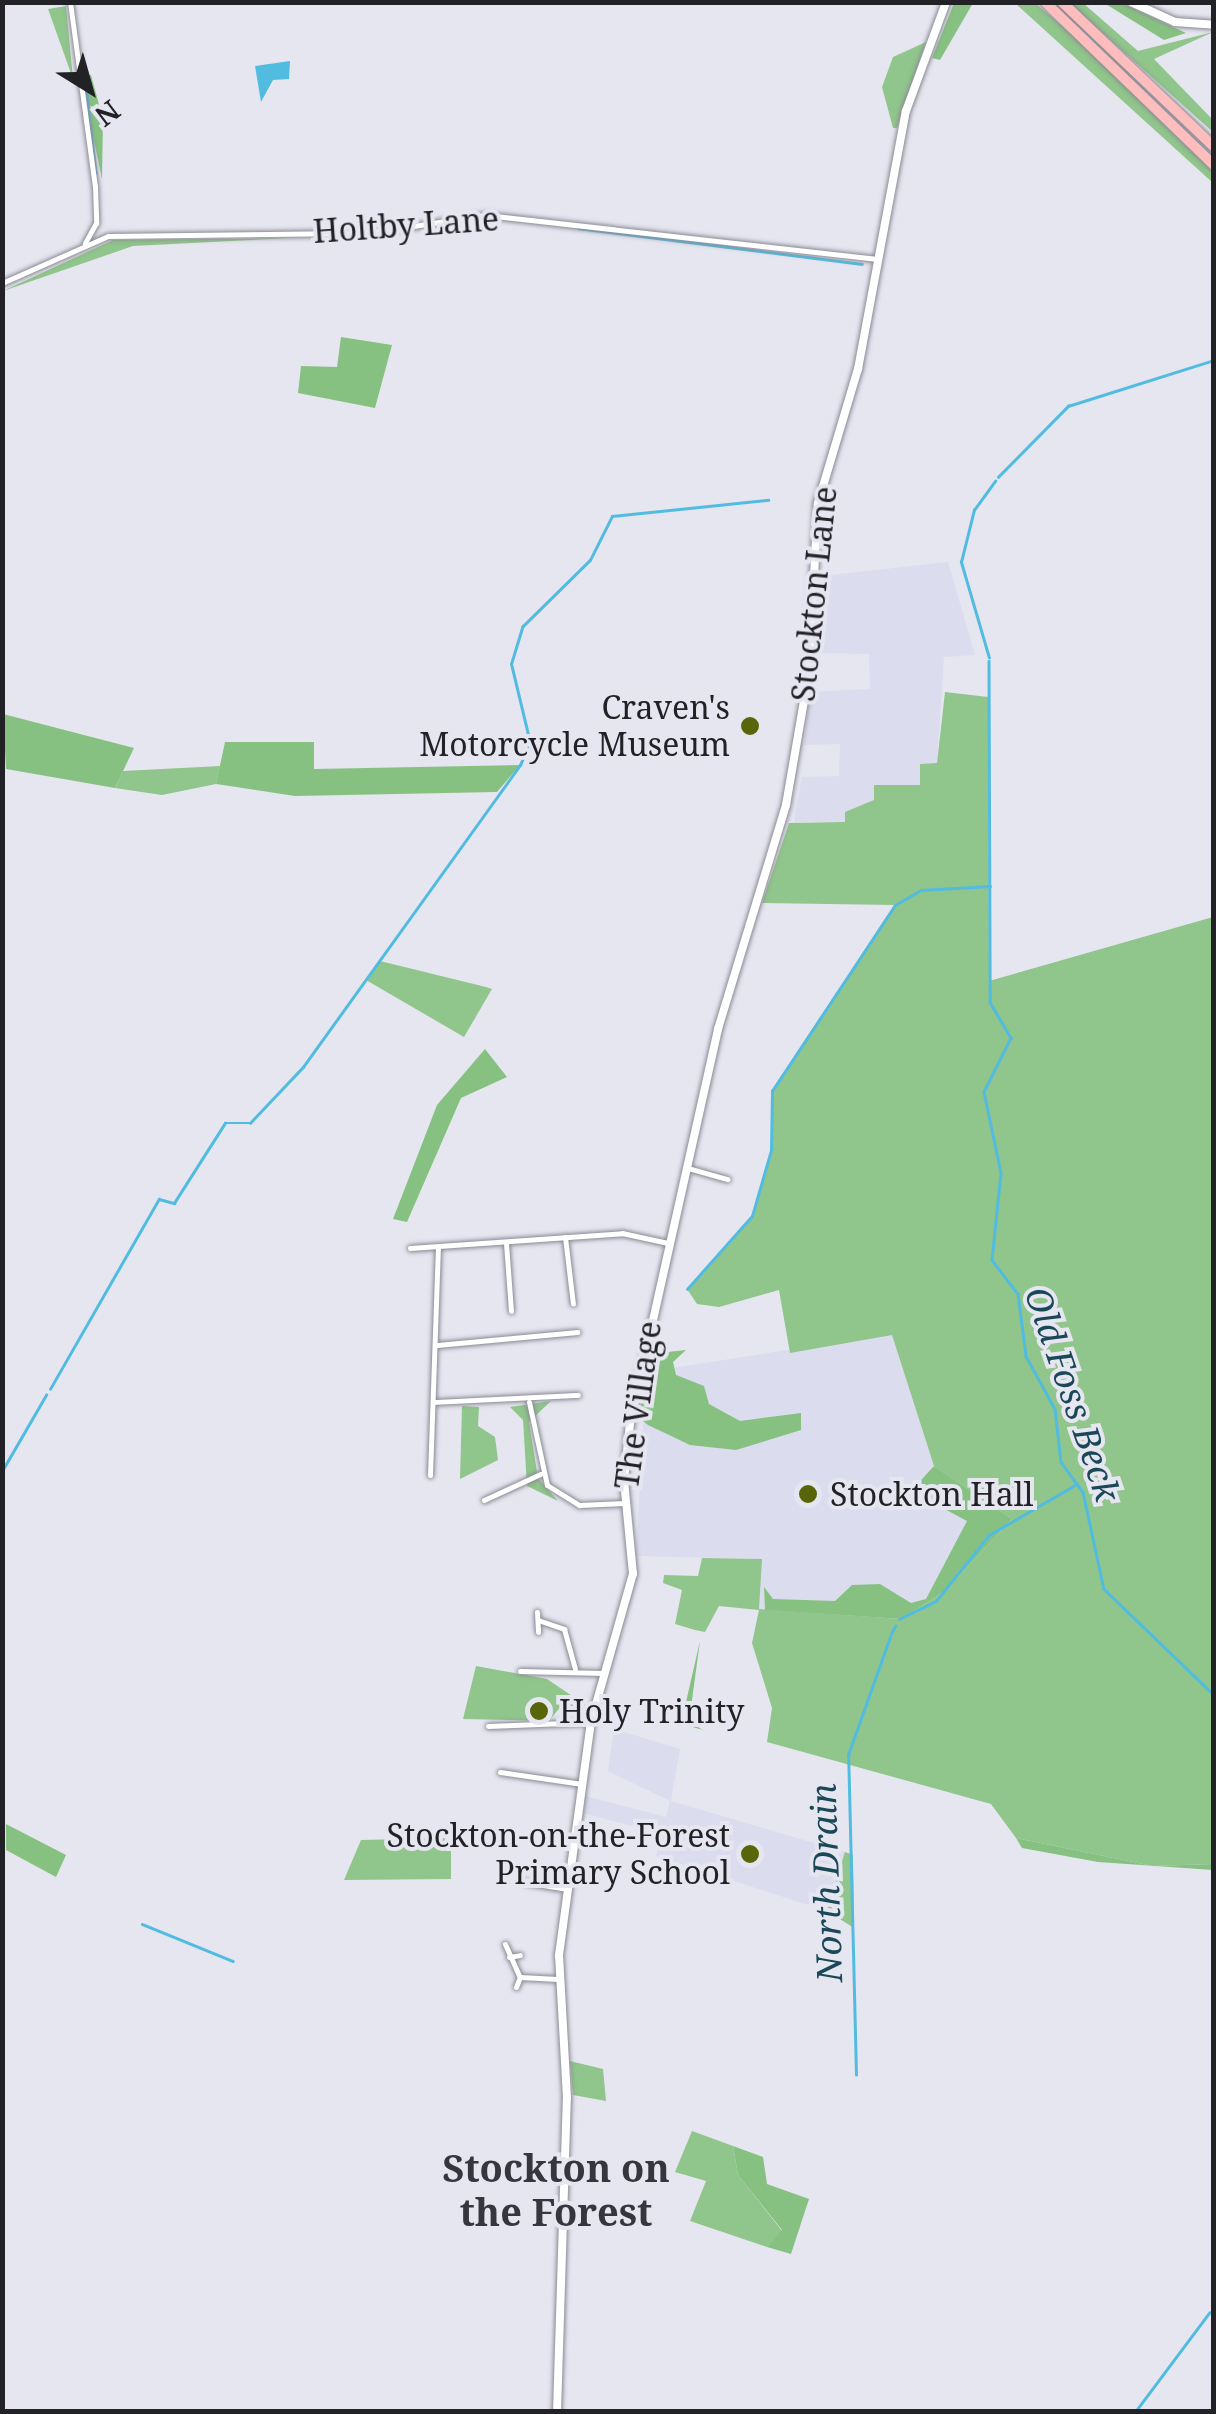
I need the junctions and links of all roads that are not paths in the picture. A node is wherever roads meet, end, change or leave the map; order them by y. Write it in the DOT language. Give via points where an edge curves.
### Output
graph roads {
  1 [pos="70,2"];
  2 [pos="946,2"];
  3 [pos="1045,2"];
  4 [pos="1062,2"];
  5 [pos="1131,2"];
  6 [pos="1214,24"];
  7 [pos="1214,147"];
  8 [pos="1214,165"];
  9 [pos="96,223"];
  10 [pos="108,236"];
  11 [pos="83,245"];
  12 [pos="878,259"];
  13 [pos="2,282"];
  14 [pos="708,1069"];
  15 [pos="685,1168"];
  16 [pos="727,1178"];
  17 [pos="565,1237"];
  18 [pos="668,1243"];
  19 [pos="506,1244"];
  20 [pos="438,1247"];
  21 [pos="410,1248"];
  22 [pos="573,1304"];
  23 [pos="511,1310"];
  24 [pos="577,1332"];
  25 [pos="437,1345"];
  26 [pos="578,1395"];
  27 [pos="434,1402"];
  28 [pos="529,1402"];
  29 [pos="430,1474"];
  30 [pos="540,1474"];
  31 [pos="484,1500"];
  32 [pos="625,1502"];
  33 [pos="537,1612"];
  34 [pos="538,1620"];
  35 [pos="538,1632"];
  36 [pos="575,1668"];
  37 [pos="520,1671"];
  38 [pos="604,1673"];
  39 [pos="592,1722"];
  40 [pos="488,1726"];
  41 [pos="500,1774"];
  42 [pos="582,1784"];
  43 [pos="525,1882"];
  44 [pos="570,1889"];
  45 [pos="505,1944"];
  46 [pos="520,1955"];
  47 [pos="508,1958"];
  48 [pos="520,1976"];
  49 [pos="558,1978"];
  50 [pos="516,1987"];
  51 [pos="557,2412"];
  1 -- 9 [label="street"];
  2 -- 12 [label="street, Stockton Lane" via="906,112"];
  3 -- 8 [label="highway"];
  4 -- 7 [label="highway"];
  5 -- 6 [label="street" via="1162,18"];
  9 -- 10 [label="street"];
  9 -- 11 [label="street"];
  10 -- 11 [label="street, Holtby Lane"];
  10 -- 12 [label="street, Holtby Lane" via="367,233 486,216"];
  11 -- 13 [label="street, Holtby Lane"];
  12 -- 14 [label="street, Stockton Lane" via="818,502 794,770"];
  14 -- 15 [label="street, The Village"];
  15 -- 16 [label="street"];
  15 -- 18 [label="street, The Village"];
  17 -- 18 [label="street" via="622,1232"];
  17 -- 19 [label="street"];
  17 -- 22 [label="street"];
  18 -- 32 [label="street, The Village" via="630,1423"];
  19 -- 20 [label="street"];
  19 -- 23 [label="street"];
  20 -- 21 [label="street"];
  20 -- 25 [label="street"];
  24 -- 25 [label="street"];
  25 -- 27 [label="street"];
  26 -- 28 [label="street"];
  27 -- 28 [label="street"];
  27 -- 29 [label="street"];
  28 -- 30 [label="street"];
  30 -- 31 [label="street"];
  30 -- 32 [label="street" via="570,1502"];
  32 -- 38 [label="street, The Village" via="634,1574"];
  33 -- 34 [label="street"];
  34 -- 35 [label="street"];
  34 -- 36 [label="street" via="564,1629"];
  36 -- 37 [label="street"];
  36 -- 38 [label="street"];
  38 -- 39 [label="street, The Village"];
  39 -- 40 [label="street"];
  39 -- 42 [label="street, The Village"];
  41 -- 42 [label="street"];
  42 -- 44 [label="street, The Village"];
  43 -- 44 [label="street"];
  44 -- 49 [label="street, The Village"];
  45 -- 47 [label="street"];
  46 -- 47 [label="street"];
  47 -- 48 [label="street"];
  48 -- 49 [label="street"];
  48 -- 50 [label="street"];
  49 -- 51 [label="street, The Village" via="567,2098"];
}
